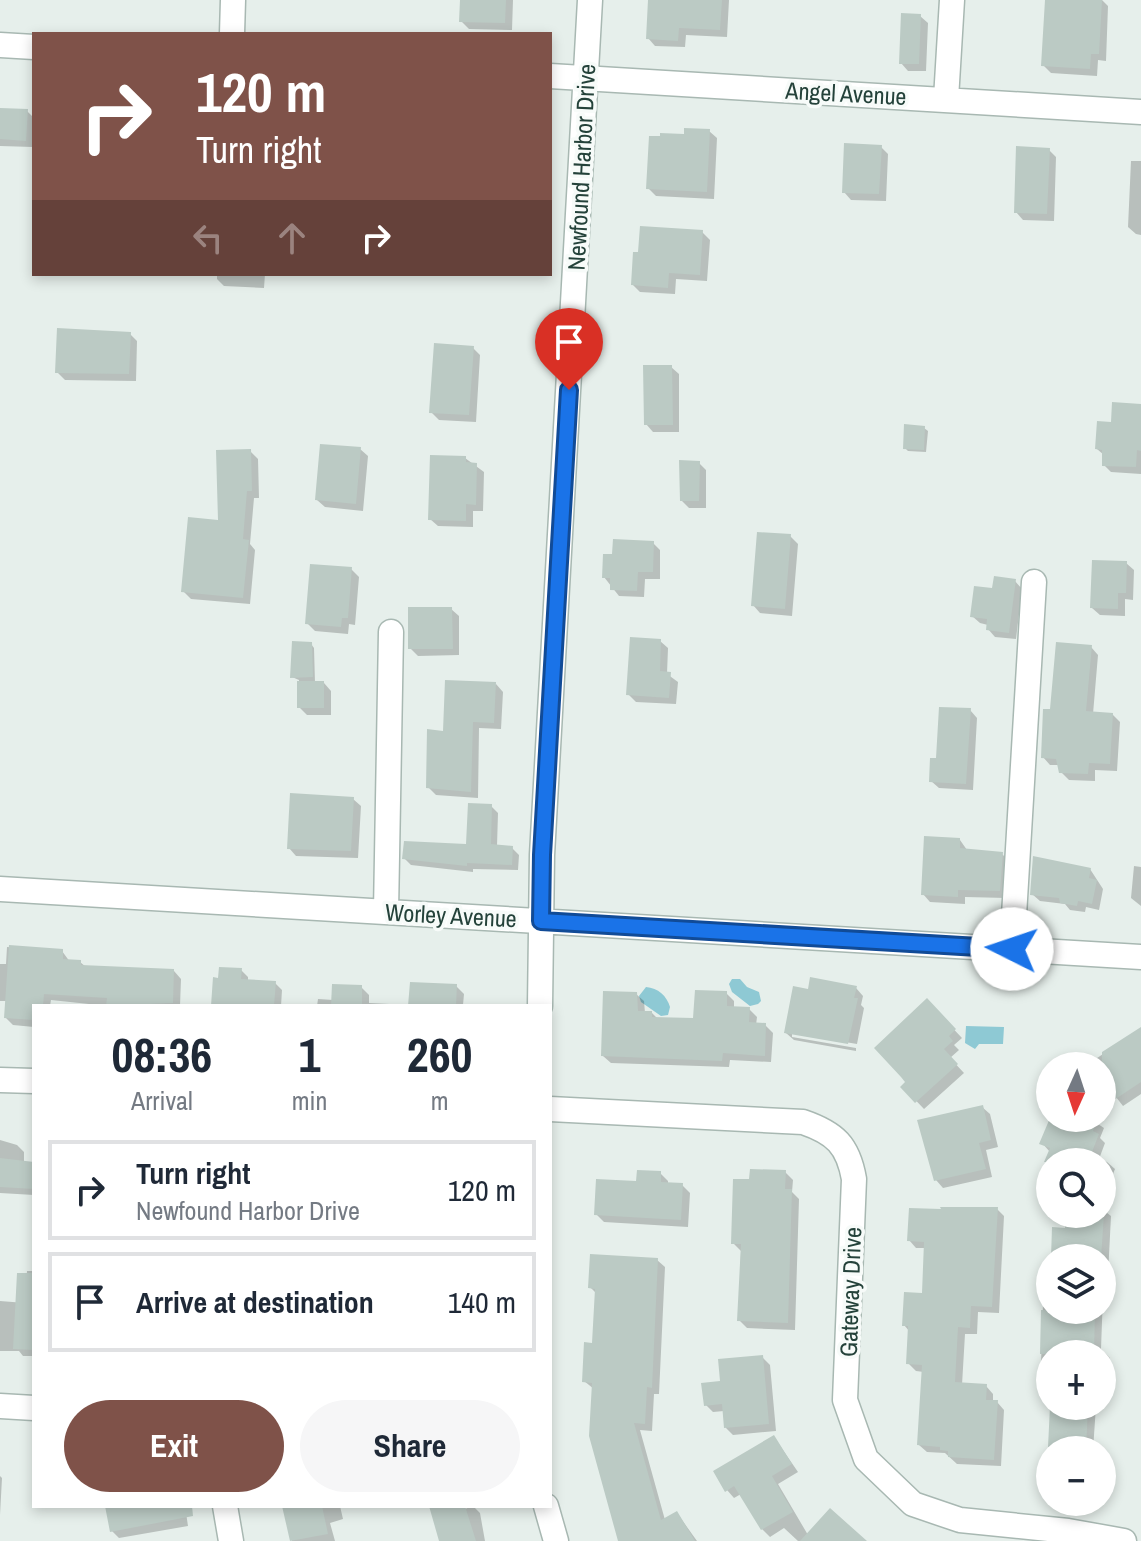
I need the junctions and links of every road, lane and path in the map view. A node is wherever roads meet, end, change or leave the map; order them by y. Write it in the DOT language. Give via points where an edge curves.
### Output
graph roads {
  1 [pos="233,0"];
  2 [pos="590,0"];
  3 [pos="952,0"];
  4 [pos="232,32"];
  5 [pos="0,45"];
  6 [pos="32,47"];
  7 [pos="552,76"];
  8 [pos="586,78"];
  9 [pos="946,99"];
  10 [pos="1141,112"];
  11 [pos="1034,582"];
  12 [pos="391,632"];
  13 [pos="0,889"];
  14 [pos="386,912"];
  15 [pos="541,921"];
  16 [pos="1012,949"];
  17 [pos="1141,957"];
  18 [pos="540,1004"];
  19 [pos="0,1080"];
  20 [pos="32,1081"];
  21 [pos="552,1109"];
  22 [pos="0,1406"];
  23 [pos="32,1408"];
  24 [pos="225,1508"];
  25 [pos="547,1508"];
  26 [pos="231,1541"];
  27 [pos="556,1541"];
  28 [pos="1124,1541"];
  1 -- 4 [label="street"];
  2 -- 8 [label="street, Newfound Harbor Drive"];
  3 -- 9 [label="street"];
  5 -- 6 [label="street"];
  7 -- 8 [label="street, Angel Avenue"];
  8 -- 9 [label="street, Angel Avenue"];
  8 -- 15 [label="street, Newfound Harbor Drive"];
  9 -- 10 [label="street, Angel Avenue"];
  11 -- 16 [label="street"];
  12 -- 14 [label="street"];
  13 -- 14 [label="street, Worley Avenue"];
  14 -- 15 [label="street, Worley Avenue"];
  15 -- 16 [label="street, Worley Avenue"];
  15 -- 18 [label="street, Newfound Harbor Drive"];
  16 -- 17 [label="street, Worley Avenue"];
  19 -- 20 [label="street"];
  21 -- 28 [label="street, Gateway Drive" via="803,1122 824,1129 851,1160 854,1179 845,1400 866,1459 913,1504 960,1520"];
  22 -- 23 [label="street"];
  24 -- 26 [label="street"];
  25 -- 27 [label="street"];
}
